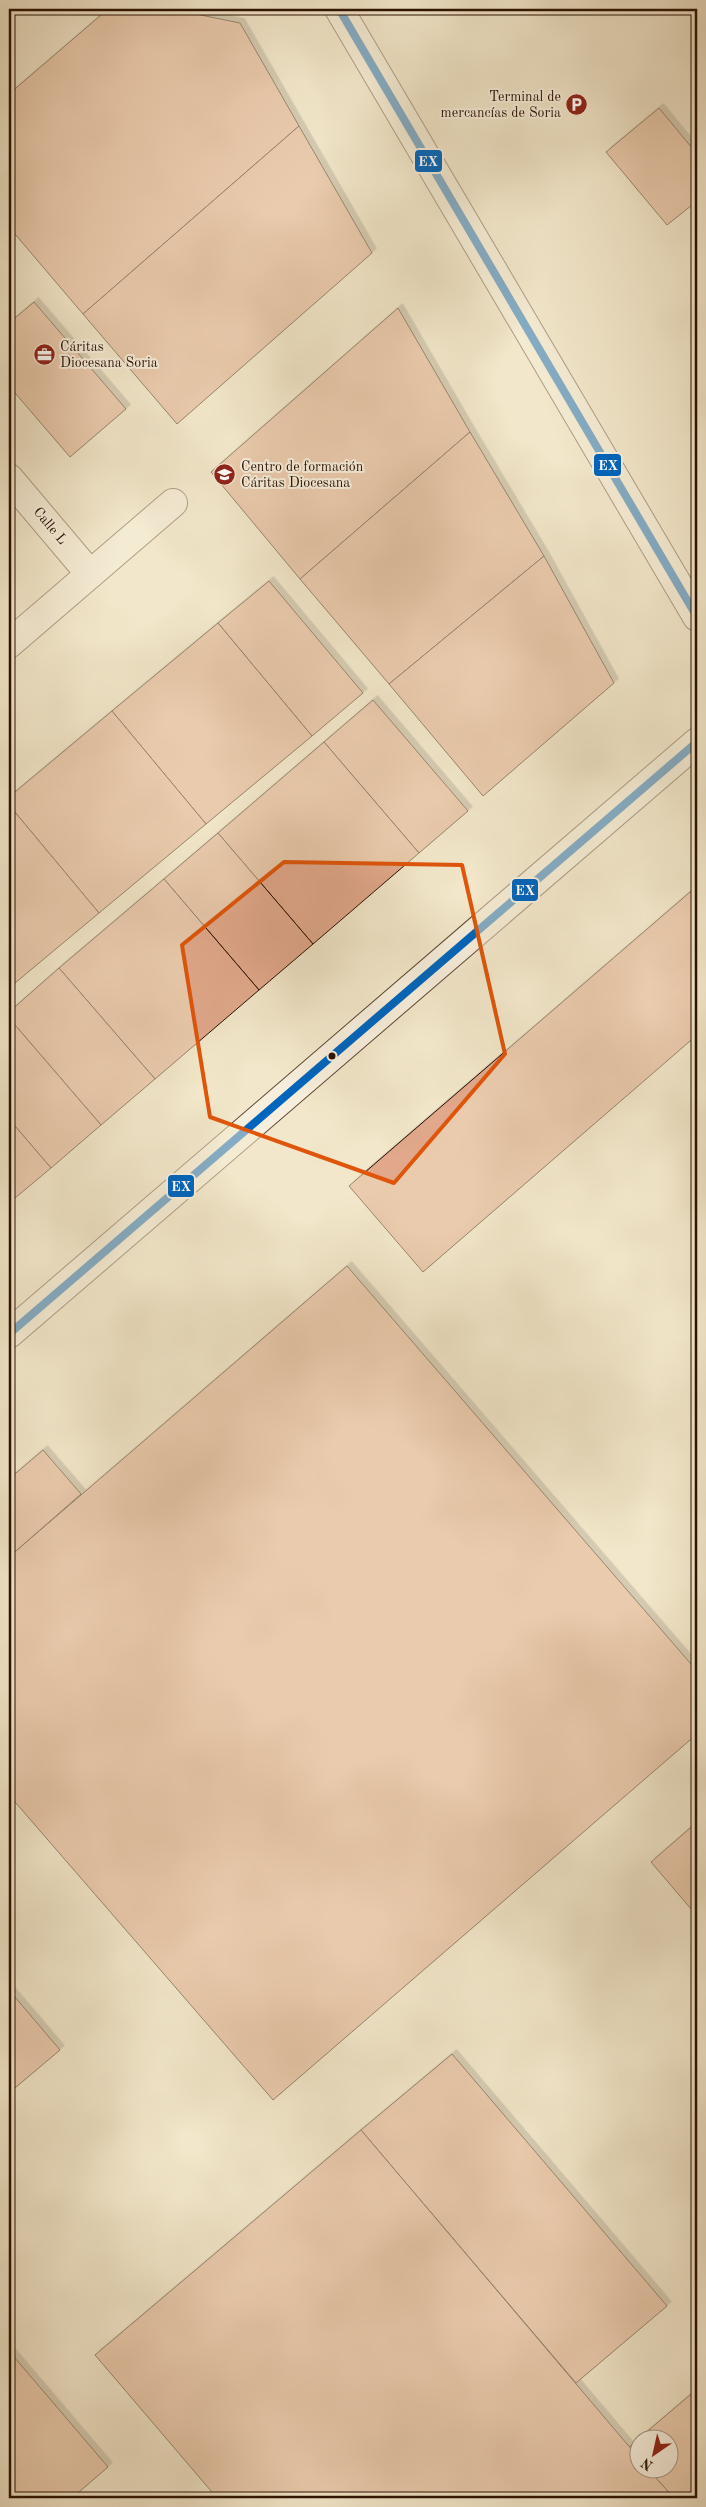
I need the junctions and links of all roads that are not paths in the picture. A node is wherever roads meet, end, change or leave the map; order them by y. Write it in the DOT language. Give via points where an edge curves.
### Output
graph roads {
  1 [pos="339,9"];
  2 [pos="9,478"];
  3 [pos="173,503"];
  4 [pos="90,574"];
  5 [pos="697,617"];
  6 [pos="9,644"];
  7 [pos="697,742"];
  8 [pos="9,1334"];
  1 -- 5 [label="street"];
  2 -- 4 [label="street, Calle L"];
  3 -- 4 [label="street"];
  4 -- 6 [label="street"];
  7 -- 8 [label="street"];
}
